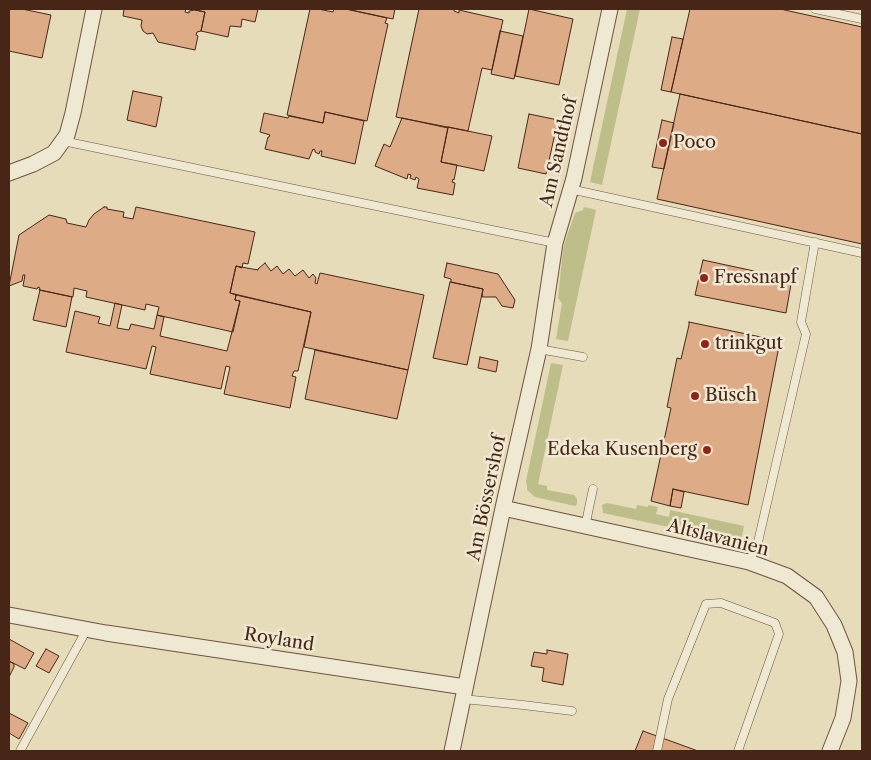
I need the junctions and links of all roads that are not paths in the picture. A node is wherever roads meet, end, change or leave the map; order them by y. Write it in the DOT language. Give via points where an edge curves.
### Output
graph roads {
  1 [pos="94,9"];
  2 [pos="610,9"];
  3 [pos="815,9"];
  4 [pos="862,19"];
  5 [pos="63,141"];
  6 [pos="9,173"];
  7 [pos="570,189"];
  8 [pos="815,242"];
  9 [pos="555,243"];
  10 [pos="862,253"];
  11 [pos="547,304"];
  12 [pos="539,349"];
  13 [pos="583,357"];
  14 [pos="593,489"];
  15 [pos="503,508"];
  16 [pos="585,526"];
  17 [pos="749,562"];
  18 [pos="9,615"];
  19 [pos="87,629"];
  20 [pos="464,693"];
  21 [pos="572,711"];
  22 [pos="20,751"];
  23 [pos="454,751"];
  24 [pos="657,751"];
  25 [pos="738,751"];
  26 [pos="830,751"];
  1 -- 5 [label="street" via="73,114"];
  2 -- 7 [label="street, Am Sandthof"];
  3 -- 4 [label="lane"];
  5 -- 6 [label="street" via="54,153"];
  5 -- 9 [label="lane"];
  7 -- 8 [label="lane"];
  7 -- 9 [label="street, Am Sandthof"];
  8 -- 10 [label="lane"];
  8 -- 17 [label="lane" via="801,322 806,334 758,542"];
  9 -- 11 [label="street, Am Sandthof"];
  11 -- 12 [label="street, Am Bössershof"];
  12 -- 13 [label="lane"];
  12 -- 15 [label="street, Am Bössershof"];
  14 -- 16 [label="lane"];
  15 -- 16 [label="street, Altslavanien"];
  15 -- 20 [label="street, Am Bössershof"];
  16 -- 17 [label="street, Altslavanien"];
  17 -- 26 [label="street, Altslavanien" via="787,576 816,597 834,625 845,652 849,681 843,718"];
  18 -- 19 [label="street, Royland"];
  19 -- 20 [label="street, Royland"];
  19 -- 22 [label="lane"];
  20 -- 21 [label="lane"];
  20 -- 23 [label="street, Am Bössershof"];
  24 -- 25 [label="lane" via="668,699 706,604 721,603 775,623 779,634"];
}
